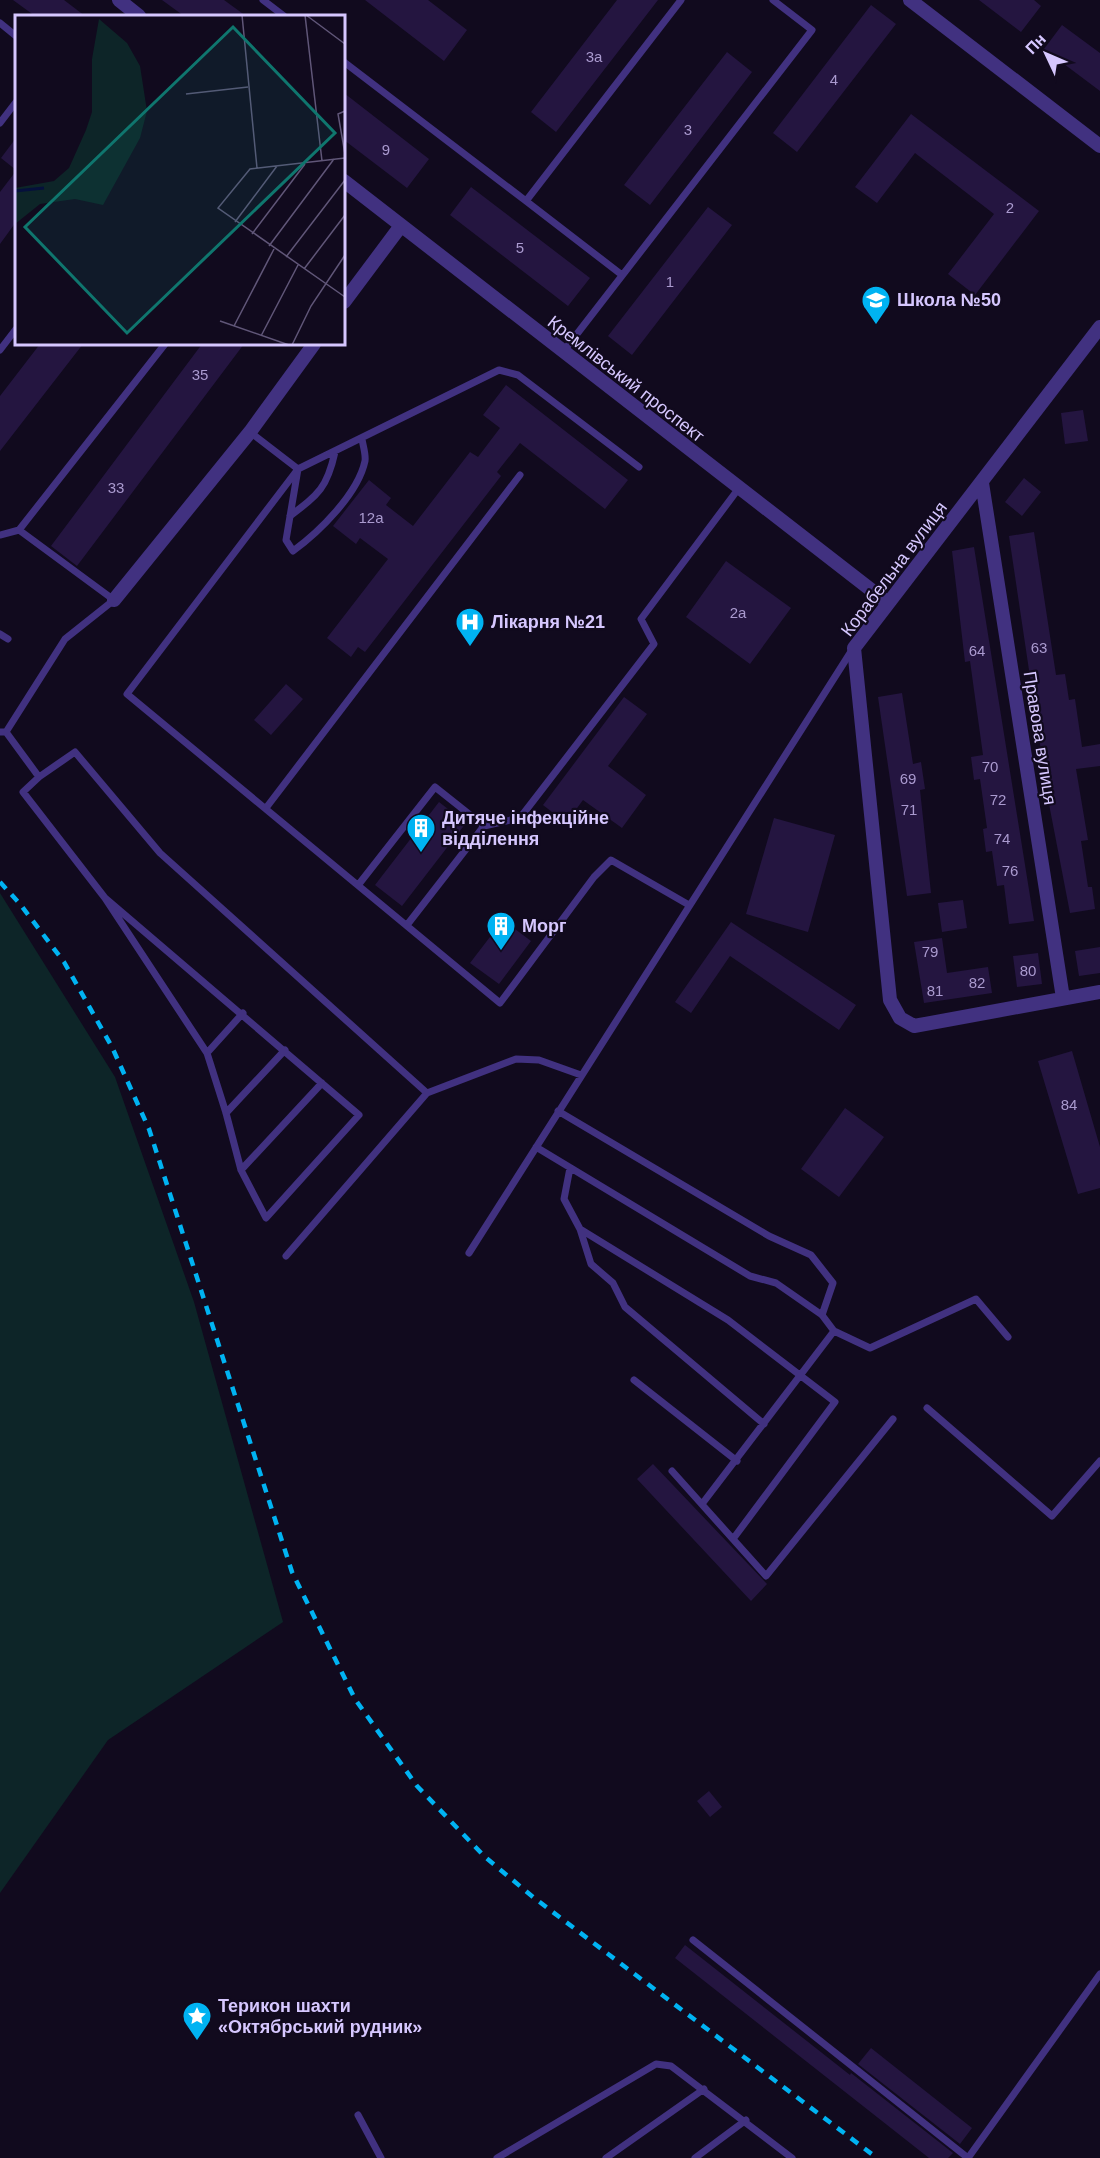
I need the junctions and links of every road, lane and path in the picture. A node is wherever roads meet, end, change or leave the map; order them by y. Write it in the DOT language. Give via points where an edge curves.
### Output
graph roads {
  1 [pos="119,0"];
  2 [pos="262,0"];
  3 [pos="681,0"];
  4 [pos="773,0"];
  5 [pos="910,0"];
  6 [pos="139,15"];
  7 [pos="283,15"];
  8 [pos="0,23"];
  9 [pos="15,35"];
  10 [pos="345,63"];
  11 [pos="15,103"];
  12 [pos="0,123"];
  13 [pos="1100,146"];
  14 [pos="345,183"];
  15 [pos="526,201"];
  16 [pos="400,227"];
  17 [pos="622,275"];
  18 [pos="345,298"];
  19 [pos="1100,327"];
  20 [pos="15,329"];
  21 [pos="164,345"];
  22 [pos="313,345"];
  23 [pos="0,350"];
  24 [pos="563,352"];
  25 [pos="250,432"];
  26 [pos="362,439"];
  27 [pos="335,452"];
  28 [pos="639,467"];
  29 [pos="298,469"];
  30 [pos="520,475"];
  31 [pos="982,483"];
  32 [pos="739,488"];
  33 [pos="290,516"];
  34 [pos="19,530"];
  35 [pos="0,535"];
  36 [pos="114,600"];
  37 [pos="888,603"];
  38 [pos="0,634"];
  39 [pos="8,639"];
  40 [pos="854,648"];
  41 [pos="3,732"];
  42 [pos="39,777"];
  43 [pos="266,808"];
  44 [pos="484,826"];
  45 [pos="358,885"];
  46 [pos="105,898"];
  47 [pos="689,905"];
  48 [pos="407,925"];
  49 [pos="1100,992"];
  50 [pos="1063,998"];
  51 [pos="243,1013"];
  52 [pos="285,1050"];
  53 [pos="207,1053"];
  54 [pos="581,1075"];
  55 [pos="322,1083"];
  56 [pos="427,1093"];
  57 [pos="558,1111"];
  58 [pos="226,1113"];
  59 [pos="536,1146"];
  60 [pos="570,1168"];
  61 [pos="241,1170"];
  62 [pos="580,1229"];
  63 [pos="469,1253"];
  64 [pos="286,1256"];
  65 [pos="822,1315"];
  66 [pos="834,1331"];
  67 [pos="1008,1337"];
  68 [pos="800,1376"];
  69 [pos="634,1380"];
  70 [pos="927,1408"];
  71 [pos="893,1419"];
  72 [pos="764,1424"];
  73 [pos="737,1461"];
  74 [pos="1100,1461"];
  75 [pos="672,1471"];
  76 [pos="702,1504"];
  77 [pos="733,1539"];
  78 [pos="693,1940"];
  79 [pos="1100,1974"];
  80 [pos="704,2089"];
  81 [pos="358,2115"];
  82 [pos="746,2120"];
  83 [pos="787,2157"];
  84 [pos="381,2158"];
  85 [pos="497,2158"];
  86 [pos="606,2158"];
  87 [pos="695,2158"];
  1 -- 6 [label="street"];
  2 -- 7 [label="lane"];
  3 -- 15 [label="lane"];
  4 -- 17 [label="lane" via="812,30"];
  5 -- 13 [label="street"];
  8 -- 9 [label="lane"];
  10 -- 15 [label="lane"];
  11 -- 12 [label="lane"];
  14 -- 16 [label="street, Кремлівський проспект"];
  15 -- 17 [label="lane"];
  16 -- 18 [label="street"];
  16 -- 24 [label="street, Кремлівський проспект"];
  17 -- 24 [label="lane"];
  19 -- 31 [label="street, Корабельна вулиця"];
  20 -- 23 [label="lane"];
  21 -- 34 [label="lane"];
  22 -- 25 [label="street"];
  24 -- 32 [label="street, Кремлівський проспект"];
  25 -- 29 [label="lane"];
  25 -- 36 [label="street"];
  26 -- 27 [label="lane"];
  26 -- 28 [label="lane" via="499,370 518,375"];
  26 -- 33 [label="lane" via="366,459 359,480 316,534 293,551 286,540"];
  27 -- 29 [label="lane"];
  27 -- 33 [label="lane" via="330,477 316,496"];
  29 -- 33 [label="lane"];
  29 -- 43 [label="lane" via="127,694"];
  30 -- 43 [label="lane"];
  31 -- 37 [label="street, Корабельна вулиця"];
  31 -- 50 [label="street, Правова вулиця"];
  32 -- 37 [label="street, Кремлівський проспект"];
  32 -- 44 [label="lane" via="641,619 654,644 520,818"];
  34 -- 35 [label="lane"];
  34 -- 36 [label="lane"];
  36 -- 41 [label="lane" via="65,639"];
  37 -- 40 [label="street, Корабельна вулиця"];
  38 -- 39 [label="lane"];
  40 -- 47 [label="lane"];
  40 -- 50 [label="street, Корабельна вулиця" via="890,1000 900,1018 914,1026"];
  41 -- 42 [label="lane"];
  42 -- 46 [label="lane" via="23,792"];
  42 -- 56 [label="lane" via="75,752 160,853"];
  43 -- 45 [label="lane"];
  44 -- 45 [label="lane" via="435,787"];
  44 -- 48 [label="lane"];
  45 -- 48 [label="lane"];
  46 -- 51 [label="lane"];
  46 -- 53 [label="lane"];
  47 -- 48 [label="lane" via="611,860 594,877 500,1003"];
  47 -- 54 [label="lane"];
  49 -- 50 [label="street"];
  51 -- 52 [label="lane"];
  51 -- 53 [label="lane"];
  52 -- 55 [label="lane"];
  52 -- 58 [label="lane"];
  53 -- 58 [label="lane"];
  54 -- 56 [label="lane" via="539,1060 516,1059"];
  54 -- 57 [label="lane"];
  55 -- 61 [label="lane"];
  55 -- 61 [label="lane" via="359,1115 266,1218"];
  56 -- 64 [label="lane"];
  57 -- 59 [label="lane"];
  57 -- 65 [label="lane" via="769,1236 811,1255 833,1283"];
  58 -- 61 [label="lane"];
  59 -- 60 [label="lane"];
  59 -- 63 [label="lane"];
  60 -- 62 [label="lane" via="564,1199"];
  60 -- 65 [label="lane" via="750,1276 776,1283"];
  62 -- 68 [label="lane" via="728,1320"];
  62 -- 72 [label="lane" via="591,1264 613,1283 625,1307"];
  65 -- 66 [label="lane"];
  66 -- 67 [label="lane" via="870,1348 976,1299"];
  66 -- 68 [label="lane"];
  68 -- 72 [label="lane"];
  68 -- 77 [label="lane" via="835,1402"];
  69 -- 73 [label="lane"];
  70 -- 74 [label="lane" via="1052,1516"];
  71 -- 77 [label="lane" via="766,1576"];
  72 -- 73 [label="lane"];
  73 -- 76 [label="lane"];
  75 -- 76 [label="lane"];
  76 -- 77 [label="lane"];
  78 -- 79 [label="lane" via="968,2158"];
  80 -- 82 [label="lane"];
  80 -- 85 [label="lane" via="670,2066 656,2064"];
  80 -- 86 [label="lane"];
  81 -- 84 [label="lane"];
  82 -- 83 [label="lane"];
  82 -- 87 [label="lane"];
}
